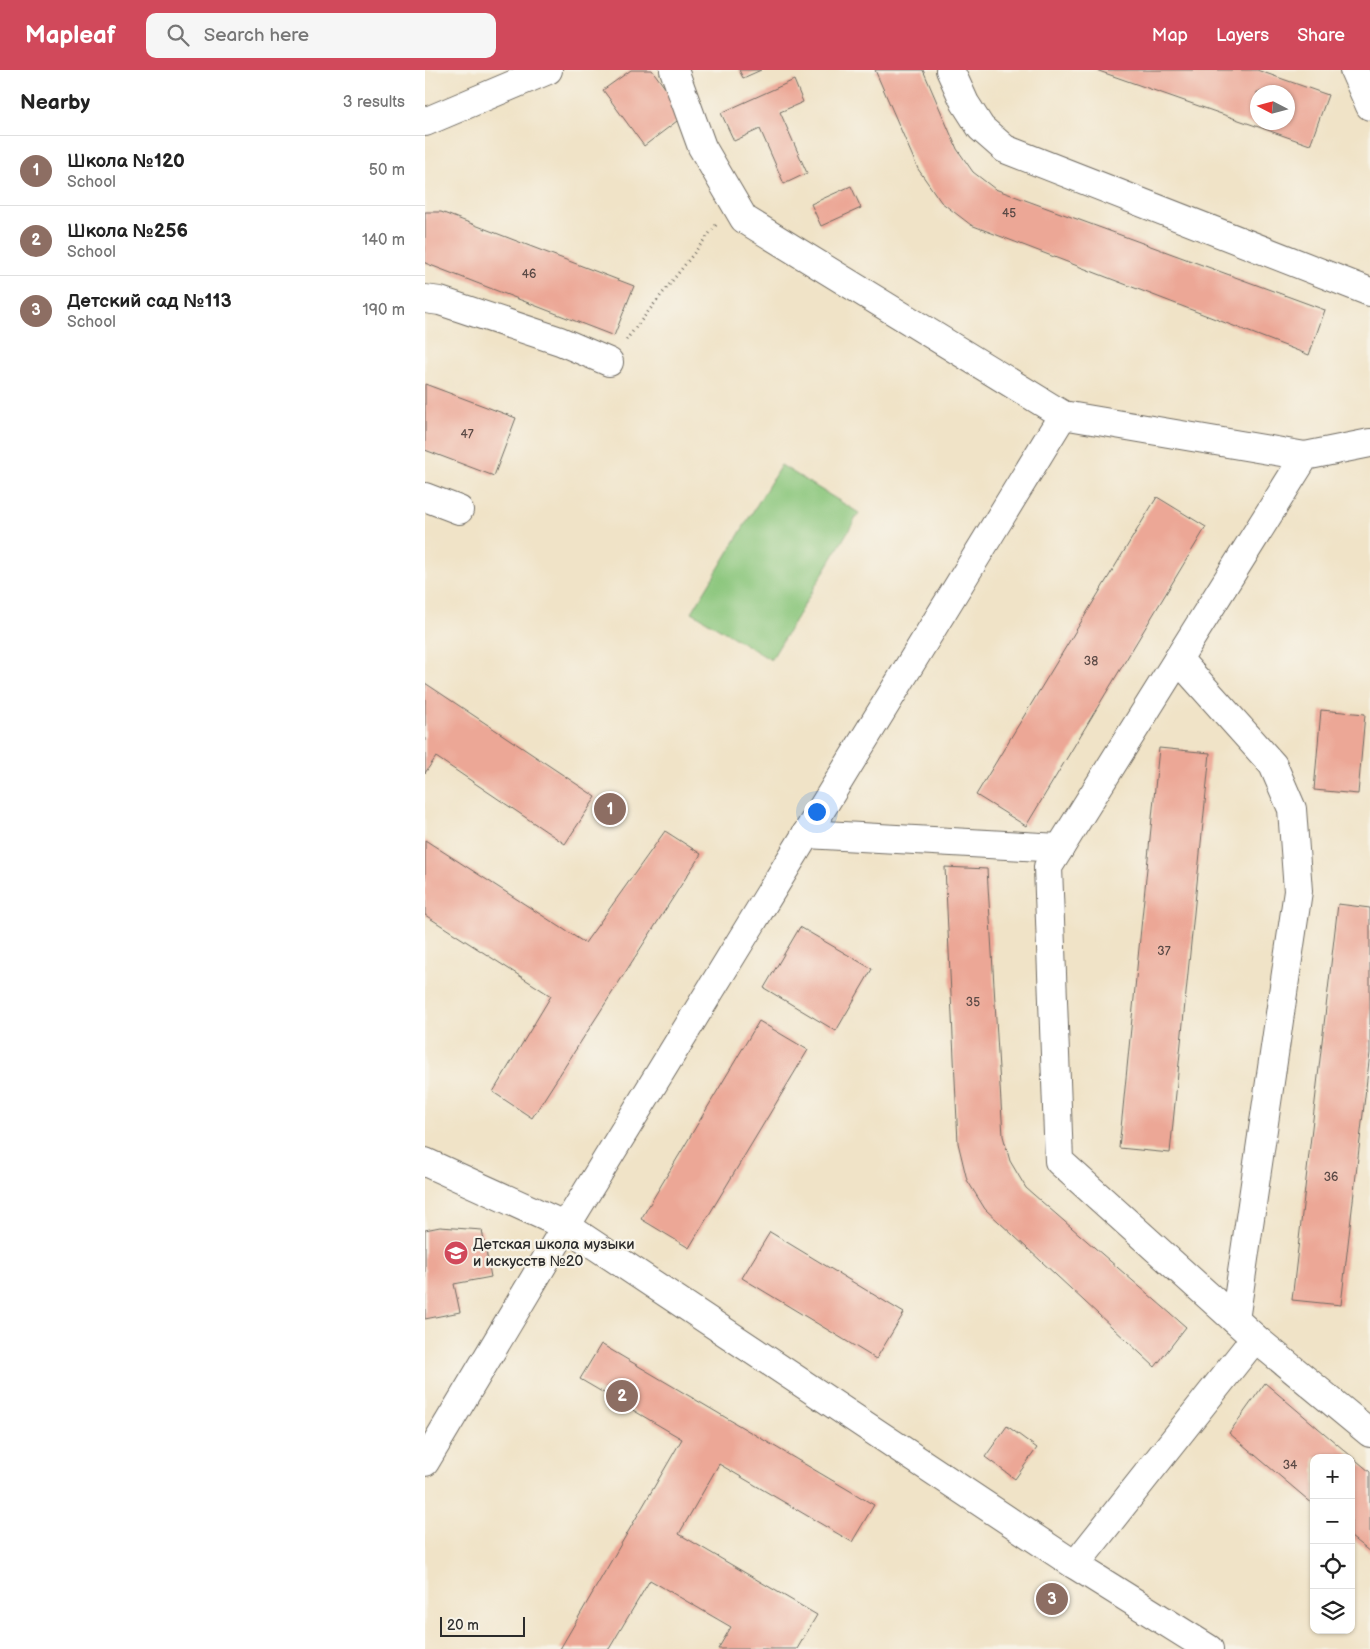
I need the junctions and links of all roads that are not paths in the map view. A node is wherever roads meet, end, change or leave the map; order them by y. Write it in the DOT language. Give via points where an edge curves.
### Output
graph roads {
  1 [pos="548,70"];
  2 [pos="674,70"];
  3 [pos="950,70"];
  4 [pos="1354,70"];
  5 [pos="1370,106"];
  6 [pos="425,122"];
  7 [pos="1370,292"];
  8 [pos="425,299"];
  9 [pos="609,362"];
  10 [pos="1063,415"];
  11 [pos="1370,443"];
  12 [pos="1305,456"];
  13 [pos="425,497"];
  14 [pos="459,510"];
  15 [pos="1178,659"];
  16 [pos="806,834"];
  17 [pos="1060,848"];
  18 [pos="425,1162"];
  19 [pos="565,1226"];
  20 [pos="1245,1329"];
  21 [pos="1370,1432"];
  22 [pos="425,1462"];
  23 [pos="1075,1565"];
  24 [pos="1209,1649"];
  1 -- 6 [label="street"];
  2 -- 10 [label="street" via="702,147 744,219"];
  3 -- 7 [label="street" via="981,128 1005,149"];
  4 -- 5 [label="street"];
  8 -- 9 [label="street" via="440,301 560,341"];
  10 -- 12 [label="street"];
  10 -- 16 [label="street"];
  11 -- 12 [label="street"];
  12 -- 15 [label="street"];
  13 -- 14 [label="street"];
  15 -- 17 [label="street"];
  15 -- 20 [label="street" via="1273,765 1292,809 1298,891"];
  16 -- 17 [label="street"];
  16 -- 19 [label="street"];
  17 -- 20 [label="street" via="1048,867 1059,1161"];
  18 -- 19 [label="street"];
  19 -- 22 [label="street"];
  19 -- 23 [label="street"];
  20 -- 21 [label="street"];
  20 -- 23 [label="street"];
  23 -- 24 [label="street"];
}
